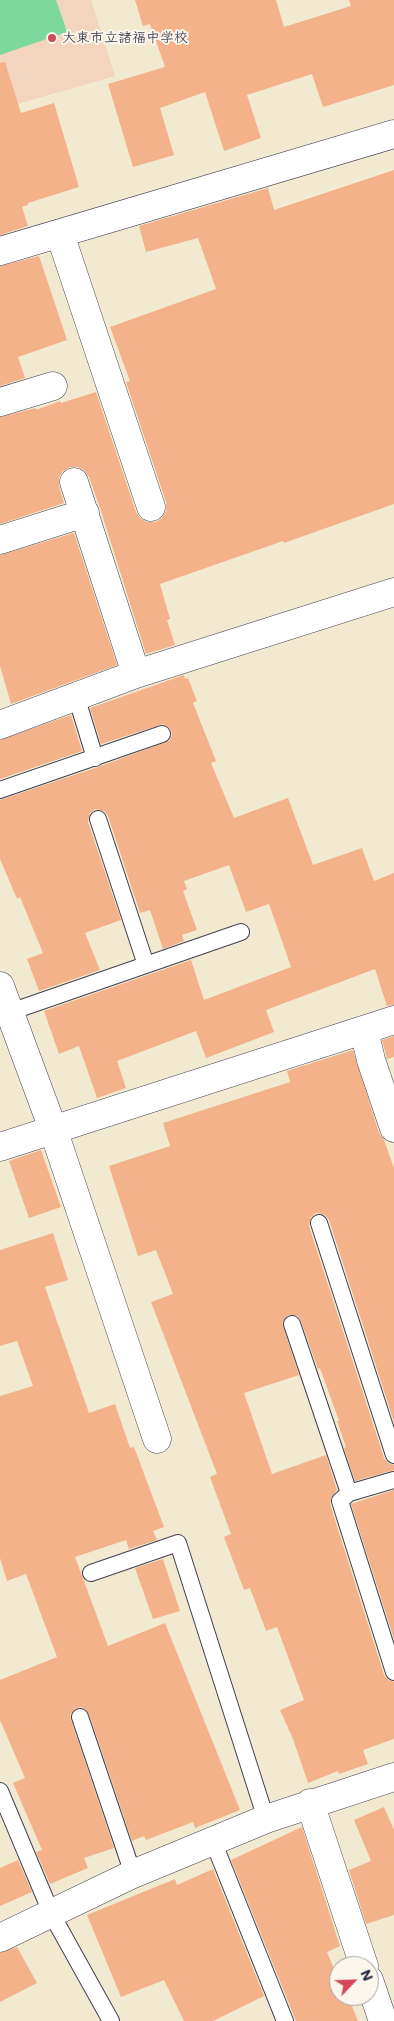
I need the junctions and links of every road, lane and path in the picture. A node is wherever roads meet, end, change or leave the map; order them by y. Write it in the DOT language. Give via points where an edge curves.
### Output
graph roads {
  1 [pos="394,134"];
  2 [pos="60,234"];
  3 [pos="0,251"];
  4 [pos="54,386"];
  5 [pos="0,402"];
  6 [pos="74,482"];
  7 [pos="151,507"];
  8 [pos="85,513"];
  9 [pos="0,540"];
  10 [pos="394,592"];
  11 [pos="136,674"];
  12 [pos="76,696"];
  13 [pos="2,718"];
  14 [pos="162,734"];
  15 [pos="95,758"];
  16 [pos="0,790"];
  17 [pos="98,819"];
  18 [pos="241,932"];
  19 [pos="146,965"];
  20 [pos="0,986"];
  21 [pos="10,1012"];
  22 [pos="394,1020"];
  23 [pos="364,1030"];
  24 [pos="394,1128"];
  25 [pos="53,1129"];
  26 [pos="0,1147"];
  27 [pos="319,1223"];
  28 [pos="292,1324"];
  29 [pos="157,1439"];
  30 [pos="394,1455"];
  31 [pos="394,1480"];
  32 [pos="349,1493"];
  33 [pos="90,1573"];
  34 [pos="394,1672"];
  35 [pos="80,1716"];
  36 [pos="394,1777"];
  37 [pos="0,1791"];
  38 [pos="310,1803"];
  39 [pos="266,1819"];
  40 [pos="213,1842"];
  41 [pos="133,1874"];
  42 [pos="52,1915"];
  43 [pos="0,1938"];
  44 [pos="361,1956"];
  45 [pos="378,2006"];
  46 [pos="112,2021"];
  47 [pos="285,2021"];
  48 [pos="383,2021"];
  1 -- 2 [label="street"];
  2 -- 3 [label="street"];
  2 -- 7 [label="street"];
  4 -- 5 [label="street"];
  6 -- 8 [label="street"];
  8 -- 9 [label="street"];
  8 -- 11 [label="street"];
  10 -- 11 [label="street"];
  11 -- 12 [label="street"];
  12 -- 13 [label="street"];
  12 -- 15 [label="lane"];
  14 -- 15 [label="lane"];
  15 -- 16 [label="lane"];
  17 -- 19 [label="lane"];
  18 -- 19 [label="lane"];
  19 -- 21 [label="lane"];
  20 -- 21 [label="street"];
  21 -- 25 [label="street"];
  22 -- 23 [label="street"];
  23 -- 24 [label="street"];
  23 -- 25 [label="street"];
  25 -- 26 [label="street"];
  25 -- 29 [label="street"];
  27 -- 30 [label="lane"];
  28 -- 32 [label="lane"];
  31 -- 32 [label="lane"];
  32 -- 34 [label="lane" via="340,1501"];
  33 -- 39 [label="lane" via="178,1543"];
  35 -- 41 [label="lane"];
  36 -- 38 [label="street"];
  37 -- 42 [label="lane"];
  38 -- 39 [label="street"];
  38 -- 44 [label="street"];
  39 -- 40 [label="street"];
  40 -- 41 [label="street"];
  40 -- 47 [label="lane"];
  41 -- 42 [label="street"];
  42 -- 43 [label="street"];
  42 -- 46 [label="lane"];
  45 -- 48 [label="street"];
}
